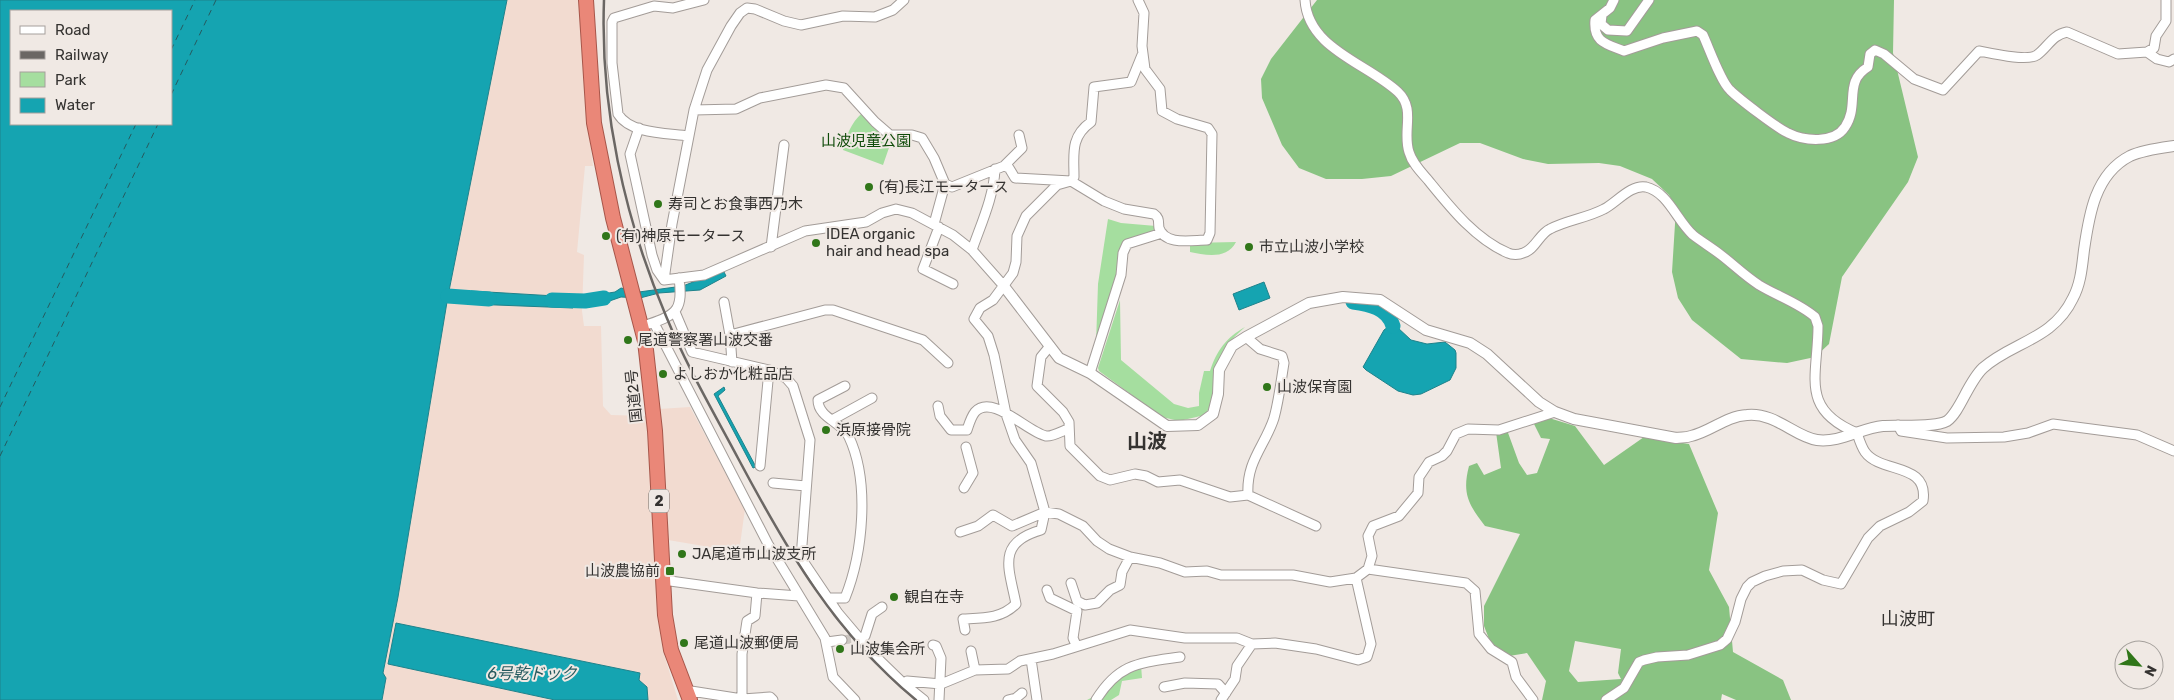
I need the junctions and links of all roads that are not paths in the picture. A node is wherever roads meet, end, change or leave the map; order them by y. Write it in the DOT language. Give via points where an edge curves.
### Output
graph roads {
  1 [pos="586,0"];
  2 [pos="637,0"];
  3 [pos="704,0"];
  4 [pos="904,0"];
  5 [pos="1138,0"];
  6 [pos="1304,0"];
  7 [pos="1614,0"];
  8 [pos="1649,0"];
  9 [pos="2166,0"];
  10 [pos="636,10"];
  11 [pos="1602,15"];
  12 [pos="2147,52"];
  13 [pos="1142,54"];
  14 [pos="2174,60"];
  15 [pos="1135,72"];
  16 [pos="1155,82"];
  17 [pos="694,110"];
  18 [pos="639,128"];
  19 [pos="1018,135"];
  20 [pos="688,136"];
  21 [pos="784,145"];
  22 [pos="2174,146"];
  23 [pos="1004,166"];
  24 [pos="995,169"];
  25 [pos="1071,181"];
  26 [pos="945,184"];
  27 [pos="937,226"];
  28 [pos="1162,233"];
  29 [pos="771,247"];
  30 [pos="972,250"];
  31 [pos="679,278"];
  32 [pos="664,280"];
  33 [pos="953,284"];
  34 [pos="1003,285"];
  35 [pos="724,302"];
  36 [pos="675,312"];
  37 [pos="648,325"];
  38 [pos="730,335"];
  39 [pos="1246,336"];
  40 [pos="1050,346"];
  41 [pos="732,362"];
  42 [pos="948,363"];
  43 [pos="769,370"];
  44 [pos="1090,373"];
  45 [pos="845,386"];
  46 [pos="872,398"];
  47 [pos="938,406"];
  48 [pos="1555,412"];
  49 [pos="1006,414"];
  50 [pos="832,420"];
  51 [pos="1898,425"];
  52 [pos="1068,429"];
  53 [pos="1857,433"];
  54 [pos="966,448"];
  55 [pos="2174,451"];
  56 [pos="760,466"];
  57 [pos="773,483"];
  58 [pos="806,486"];
  59 [pos="964,488"];
  60 [pos="1248,495"];
  61 [pos="1045,512"];
  62 [pos="1316,526"];
  63 [pos="960,532"];
  64 [pos="1130,557"];
  65 [pos="1368,568"];
  66 [pos="1356,578"];
  67 [pos="663,580"];
  68 [pos="1071,582"];
  69 [pos="1047,590"];
  70 [pos="757,593"];
  71 [pos="799,596"];
  72 [pos="828,598"];
  73 [pos="882,607"];
  74 [pos="965,630"];
  75 [pos="860,638"];
  76 [pos="842,640"];
  77 [pos="827,642"];
  78 [pos="1252,644"];
  79 [pos="933,645"];
  80 [pos="1076,645"];
  81 [pos="971,651"];
  82 [pos="1180,657"];
  83 [pos="1031,659"];
  84 [pos="975,670"];
  85 [pos="904,684"];
  86 [pos="941,684"];
  87 [pos="1164,687"];
  88 [pos="1022,693"];
  89 [pos="1223,697"];
  90 [pos="690,699"];
  91 [pos="742,700"];
  92 [pos="773,700"];
  93 [pos="855,700"];
  94 [pos="924,700"];
  95 [pos="939,700"];
  96 [pos="1008,700"];
  97 [pos="1038,700"];
  98 [pos="1096,700"];
  99 [pos="1533,700"];
  100 [pos="1606,700"];
  1 -- 37 [label="highway, 国道2号 / 2" via="594,122 629,283"];
  2 -- 10 [label="street"];
  3 -- 10 [label="street" via="673,8 654,6"];
  4 -- 17 [label="street" via="893,10 875,17 843,16 801,25 747,8 730,26 707,70"];
  5 -- 13 [label="street" via="1144,13"];
  6 -- 53 [label="street" via="1314,29 1352,62 1390,85 1406,101 1409,116 1406,138 1415,164 1455,213 1490,243 1510,254 1522,254 1550,229 1604,209 1632,190 1645,186 1653,190 1691,233 1742,274 1815,317 1818,326 1815,389 1818,404 1844,428"];
  7 -- 11 [label="street"];
  8 -- 11 [label="street" via="1627,31 1608,30 1601,24"];
  9 -- 12 [label="street" via="2166,21 2156,36 2154,48"];
  10 -- 18 [label="street" via="614,18 612,22 612,62 618,114 622,120"];
  11 -- 12 [label="street" via="1595,20 1594,32 1607,44 1624,52 1663,38 1698,32 1703,35 1728,89 1788,133 1807,139 1827,139 1844,129 1854,100 1853,83 1868,67 1870,54 1875,50 1914,79 1943,90 1978,51 2024,58 2036,56 2058,34 2067,32 2118,54"];
  12 -- 14 [label="street" via="2157,59"];
  13 -- 15 [label="street"];
  13 -- 16 [label="street" via="1145,69"];
  15 -- 16 [label="street"];
  15 -- 25 [label="street" via="1131,82 1094,86 1091,122 1081,129 1074,147 1074,177"];
  16 -- 28 [label="street" via="1160,89 1162,111 1208,128 1212,134 1210,233 1207,240 1171,240"];
  17 -- 20 [label="street"];
  17 -- 26 [label="street" via="736,108 760,98 826,85 844,88 890,135 922,138"];
  18 -- 20 [label="street"];
  18 -- 32 [label="street" via="630,154 652,256"];
  19 -- 23 [label="street" via="1022,148"];
  20 -- 32 [label="street"];
  21 -- 29 [label="street"];
  22 -- 51 [label="street" via="2131,156 2116,165 2100,185 2090,210 2080,279 2074,298 2063,315 2044,332 1983,368 1946,421"];
  23 -- 24 [label="street"];
  23 -- 25 [label="street" via="1015,178"];
  24 -- 26 [label="street" via="952,187"];
  24 -- 30 [label="street" via="984,218"];
  25 -- 28 [label="street" via="1104,201 1158,216"];
  25 -- 34 [label="street" via="1057,185 1026,216 1017,236 1013,273"];
  26 -- 27 [label="street"];
  27 -- 29 [label="street" via="912,212 896,209 866,222 805,231"];
  27 -- 30 [label="street"];
  27 -- 33 [label="street" via="923,269"];
  28 -- 44 [label="street" via="1128,244 1123,253 1121,274"];
  29 -- 31 [label="street" via="704,275"];
  30 -- 34 [label="street"];
  31 -- 32 [label="street"];
  31 -- 36 [label="street" via="680,305"];
  34 -- 40 [label="street"];
  34 -- 49 [label="street" via="994,300 980,308 974,319 988,336"];
  35 -- 38 [label="street"];
  36 -- 37 [label="street"];
  36 -- 41 [label="street" via="692,352"];
  37 -- 67 [label="highway, 国道2号 / 2"];
  37 -- 71 [label="street"];
  38 -- 41 [label="street"];
  38 -- 42 [label="street" via="834,310 923,340"];
  39 -- 44 [label="street" via="1232,346 1219,370 1213,414 1198,425 1167,426"];
  39 -- 48 [label="street" via="1309,303 1343,296 1380,300 1426,330 1470,343 1487,354 1538,402"];
  39 -- 60 [label="street" via="1260,349 1282,356 1284,364 1274,419 1254,458 1247,480"];
  40 -- 44 [label="street" via="1059,358"];
  40 -- 52 [label="street" via="1041,357 1037,386 1063,412 1069,422"];
  41 -- 43 [label="street"];
  43 -- 56 [label="street"];
  43 -- 58 [label="street" via="786,378 792,386 807,427 810,440"];
  45 -- 50 [label="street" via="818,400 818,406"];
  46 -- 50 [label="street"];
  47 -- 49 [label="street" via="940,416 951,430 967,430 974,414 986,407"];
  48 -- 53 [label="street" via="1574,419 1676,438 1692,436 1747,414 1762,416 1815,440 1832,440"];
  48 -- 65 [label="street" via="1500,430 1468,429 1456,434 1447,451 1429,462 1419,477 1418,493 1399,516 1373,526 1368,536 1372,556"];
  49 -- 52 [label="street" via="1047,436"];
  49 -- 61 [label="street" via="1015,440 1031,463"];
  50 -- 72 [label="street" via="848,435 862,495 855,575 845,598"];
  51 -- 53 [label="street"];
  51 -- 55 [label="street" via="1901,431 1960,438 2012,436 2052,424 2137,435"];
  52 -- 60 [label="street" via="1070,446 1100,476 1110,480 1135,474 1158,482 1180,480 1230,498"];
  53 -- 100 [label="street" via="1866,452 1878,461 1920,480 1925,490 1923,501 1880,526 1868,538 1841,584 1802,570 1782,570 1752,582 1740,599 1727,639 1706,651 1657,656 1639,662 1624,688"];
  54 -- 59 [label="street" via="973,473"];
  57 -- 58 [label="street"];
  58 -- 72 [label="street" via="801,558"];
  60 -- 62 [label="street"];
  61 -- 63 [label="street" via="1012,526 993,515 978,526"];
  61 -- 64 [label="street" via="1072,520 1083,526 1097,542"];
  61 -- 74 [label="street" via="1042,530 1026,534 1011,548 1007,560 1016,604 993,618 963,619"];
  64 -- 66 [label="street" via="1185,572 1293,575 1330,582"];
  64 -- 68 [label="street" via="1120,585 1097,603 1085,606 1078,601"];
  65 -- 66 [label="street"];
  65 -- 99 [label="street" via="1466,583 1475,591 1479,634 1491,650 1512,662 1516,677"];
  66 -- 78 [label="street" via="1371,644 1367,658 1358,660 1274,643"];
  67 -- 70 [label="street"];
  67 -- 90 [label="highway, 国道2号 / 2" via="671,650"];
  69 -- 80 [label="street" via="1050,598 1077,611 1073,638"];
  70 -- 71 [label="street"];
  70 -- 91 [label="street" via="755,616 747,621 742,654"];
  71 -- 77 [label="street"];
  72 -- 75 [label="street"];
  73 -- 75 [label="street" via="872,614 865,636"];
  75 -- 85 [label="street"];
  76 -- 77 [label="street"];
  77 -- 93 [label="street" via="833,677"];
  78 -- 80 [label="street" via="1237,638 1185,638 1130,630"];
  78 -- 89 [label="street" via="1237,666 1234,679"];
  79 -- 86 [label="street" via="941,658"];
  80 -- 83 [label="street"];
  81 -- 84 [label="street"];
  82 -- 98 [label="street" via="1139,663 1113,676"];
  83 -- 84 [label="street" via="1020,661 1008,669"];
  83 -- 97 [label="street"];
  84 -- 86 [label="street"];
  85 -- 86 [label="street" via="907,681"];
  85 -- 94 [label="street"];
  86 -- 95 [label="street"];
  87 -- 89 [label="street" via="1185,683 1218,684"];
  88 -- 96 [label="street"];
  90 -- 91 [label="street" via="691,691"];
  91 -- 92 [label="street" via="770,697"];
}
